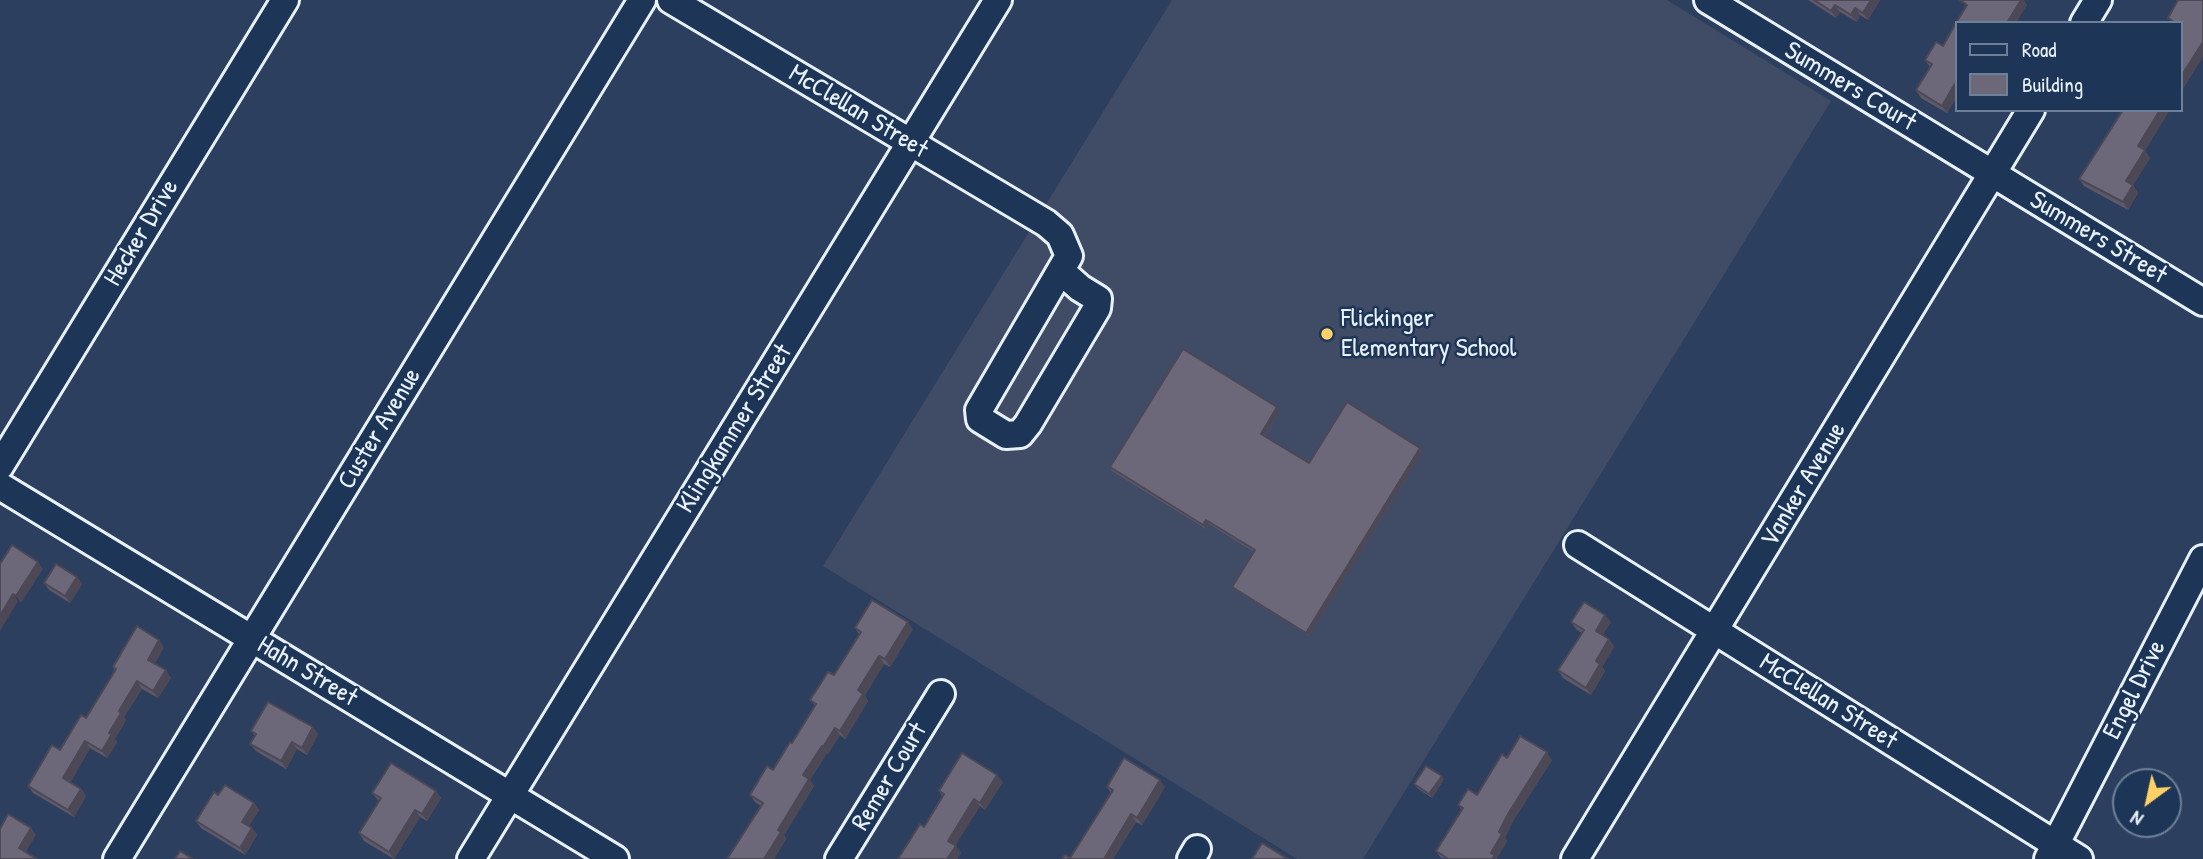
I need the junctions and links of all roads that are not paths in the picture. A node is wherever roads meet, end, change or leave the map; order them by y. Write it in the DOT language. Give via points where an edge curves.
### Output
graph roads {
  1 [pos="285,0"];
  2 [pos="642,0"];
  3 [pos="671,0"];
  4 [pos="998,0"];
  5 [pos="1708,0"];
  6 [pos="2098,0"];
  7 [pos="2085,21"];
  8 [pos="2030,112"];
  9 [pos="910,143"];
  10 [pos="1992,173"];
  11 [pos="1061,271"];
  12 [pos="2203,302"];
  13 [pos="0,466"];
  14 [pos="0,486"];
  15 [pos="1578,545"];
  16 [pos="2203,559"];
  17 [pos="1715,631"];
  18 [pos="252,639"];
  19 [pos="940,694"];
  20 [pos="510,795"];
  21 [pos="2052,852"];
  22 [pos="117,859"];
  23 [pos="471,859"];
  24 [pos="615,859"];
  25 [pos="839,859"];
  26 [pos="1576,859"];
  27 [pos="2079,859"];
  1 -- 13 [label="street, Hecker Drive"];
  2 -- 18 [label="street, Custer Avenue"];
  3 -- 9 [label="street, McClellan Street"];
  4 -- 9 [label="street, Klingkammer Street"];
  5 -- 10 [label="street, Summers Court"];
  6 -- 7 [label="street"];
  8 -- 10 [label="street, Vanker Avenue"];
  9 -- 11 [label="street, McClellan Street" via="1046,223 1060,235 1069,256"];
  9 -- 20 [label="street, Klingkammer Street"];
  10 -- 12 [label="street, Summers Street"];
  10 -- 17 [label="street, Vanker Avenue"];
  11 -- 11 [label="street" via="1098,299 1097,309 1028,424 1020,434 1006,435 980,419 979,410"];
  14 -- 18 [label="street, Hahn Street"];
  15 -- 17 [label="street, McClellan Street"];
  16 -- 21 [label="street, Engel Drive"];
  17 -- 21 [label="street, McClellan Street"];
  17 -- 26 [label="street, Vanker Avenue"];
  18 -- 20 [label="street, Hahn Street"];
  18 -- 22 [label="street, Custer Avenue"];
  19 -- 25 [label="street, Remer Court"];
  20 -- 23 [label="street, Klingkammer Street"];
  20 -- 24 [label="street, Hahn Street"];
  21 -- 27 [label="street, McClellan Street"];
}
